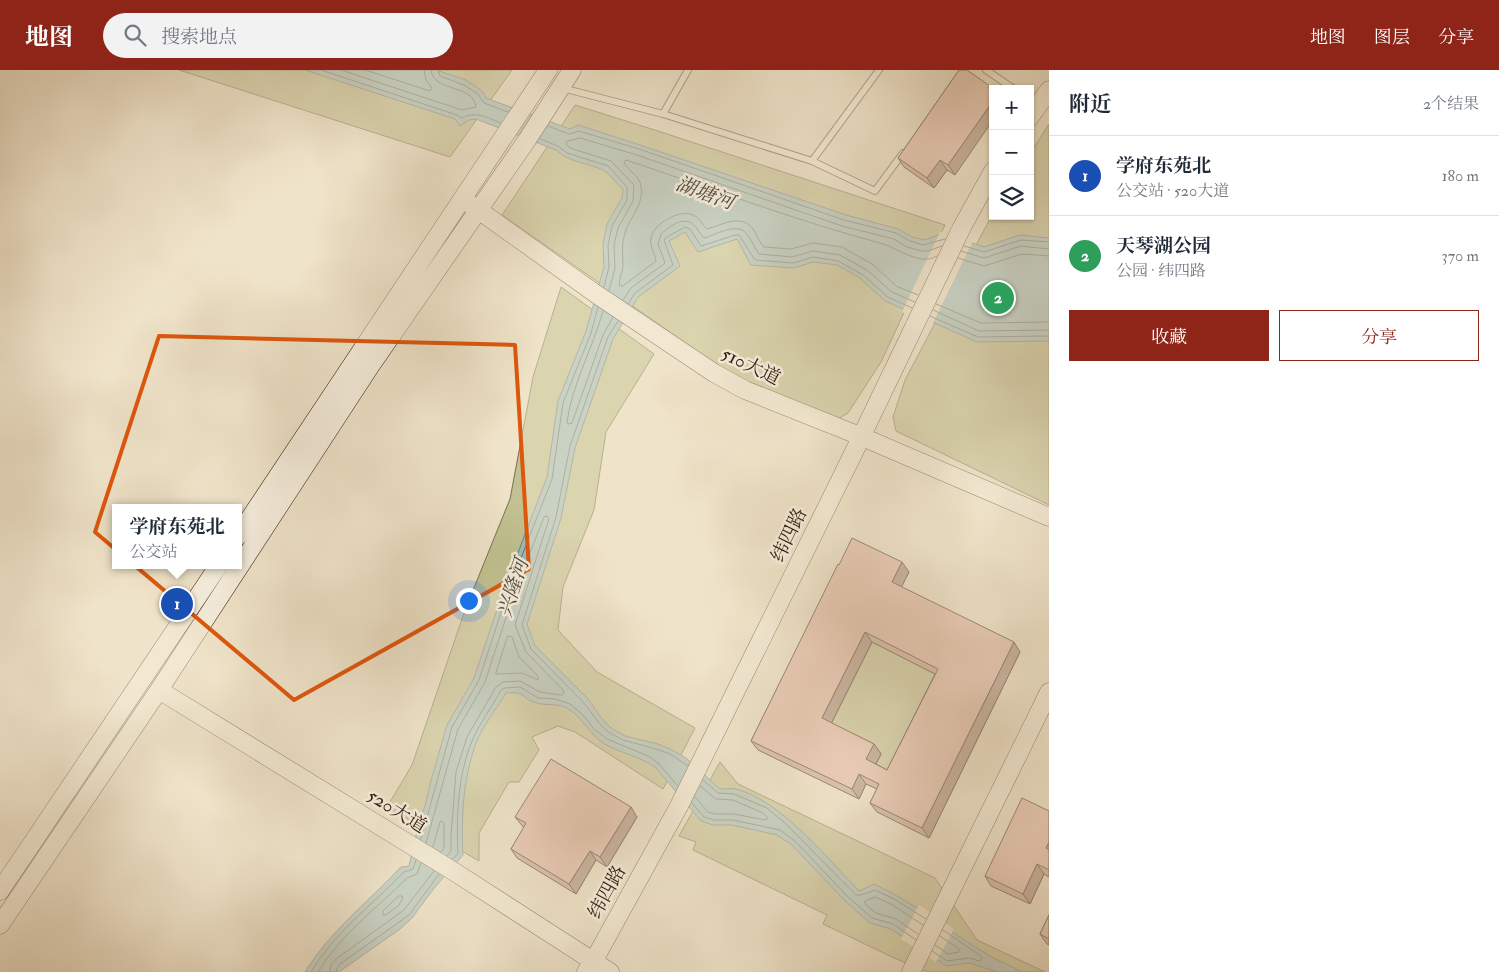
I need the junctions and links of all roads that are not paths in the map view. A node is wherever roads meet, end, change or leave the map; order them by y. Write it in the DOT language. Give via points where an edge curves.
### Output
graph roads {
  1 [pos="548,70"];
  2 [pos="572,70"];
  3 [pos="688,70"];
  4 [pos="878,70"];
  5 [pos="986,70"];
  6 [pos="1008,85"];
  7 [pos="561,88"];
  8 [pos="1049,90"];
  9 [pos="1034,106"];
  10 [pos="663,114"];
  11 [pos="909,146"];
  12 [pos="812,161"];
  13 [pos="991,175"];
  14 [pos="463,199"];
  15 [pos="478,210"];
  16 [pos="860,436"];
  17 [pos="1049,517"];
  18 [pos="242,530"];
  19 [pos="242,563"];
  20 [pos="216,569"];
  21 [pos="238,569"];
  22 [pos="159,690"];
  23 [pos="1049,692"];
  24 [pos="0,890"];
  25 [pos="0,925"];
  26 [pos="589,967"];
  27 [pos="913,968"];
  28 [pos="610,972"];
  1 -- 14 [label="street"];
  2 -- 7 [label="street"];
  3 -- 10 [label="lane"];
  4 -- 12 [label="lane"];
  5 -- 6 [label="lane"];
  7 -- 10 [label="lane"];
  7 -- 15 [label="street"];
  8 -- 9 [label="street"];
  10 -- 12 [label="lane"];
  11 -- 12 [label="lane" via="875,191"];
  13 -- 16 [label="street, 纬四路"];
  14 -- 15 [label="street, 510大道"];
  14 -- 18 [label="street"];
  15 -- 16 [label="street, 510大道" via="714,373 745,390"];
  15 -- 19 [label="street" via="371,365"];
  16 -- 17 [label="street, 510大道"];
  16 -- 26 [label="street, 纬四路" via="679,806"];
  20 -- 24 [label="street"];
  21 -- 22 [label="street"];
  22 -- 25 [label="street"];
  22 -- 26 [label="street, 520大道" via="454,871"];
  23 -- 27 [label="street"];
  26 -- 28 [label="street, 520大道"];
}
